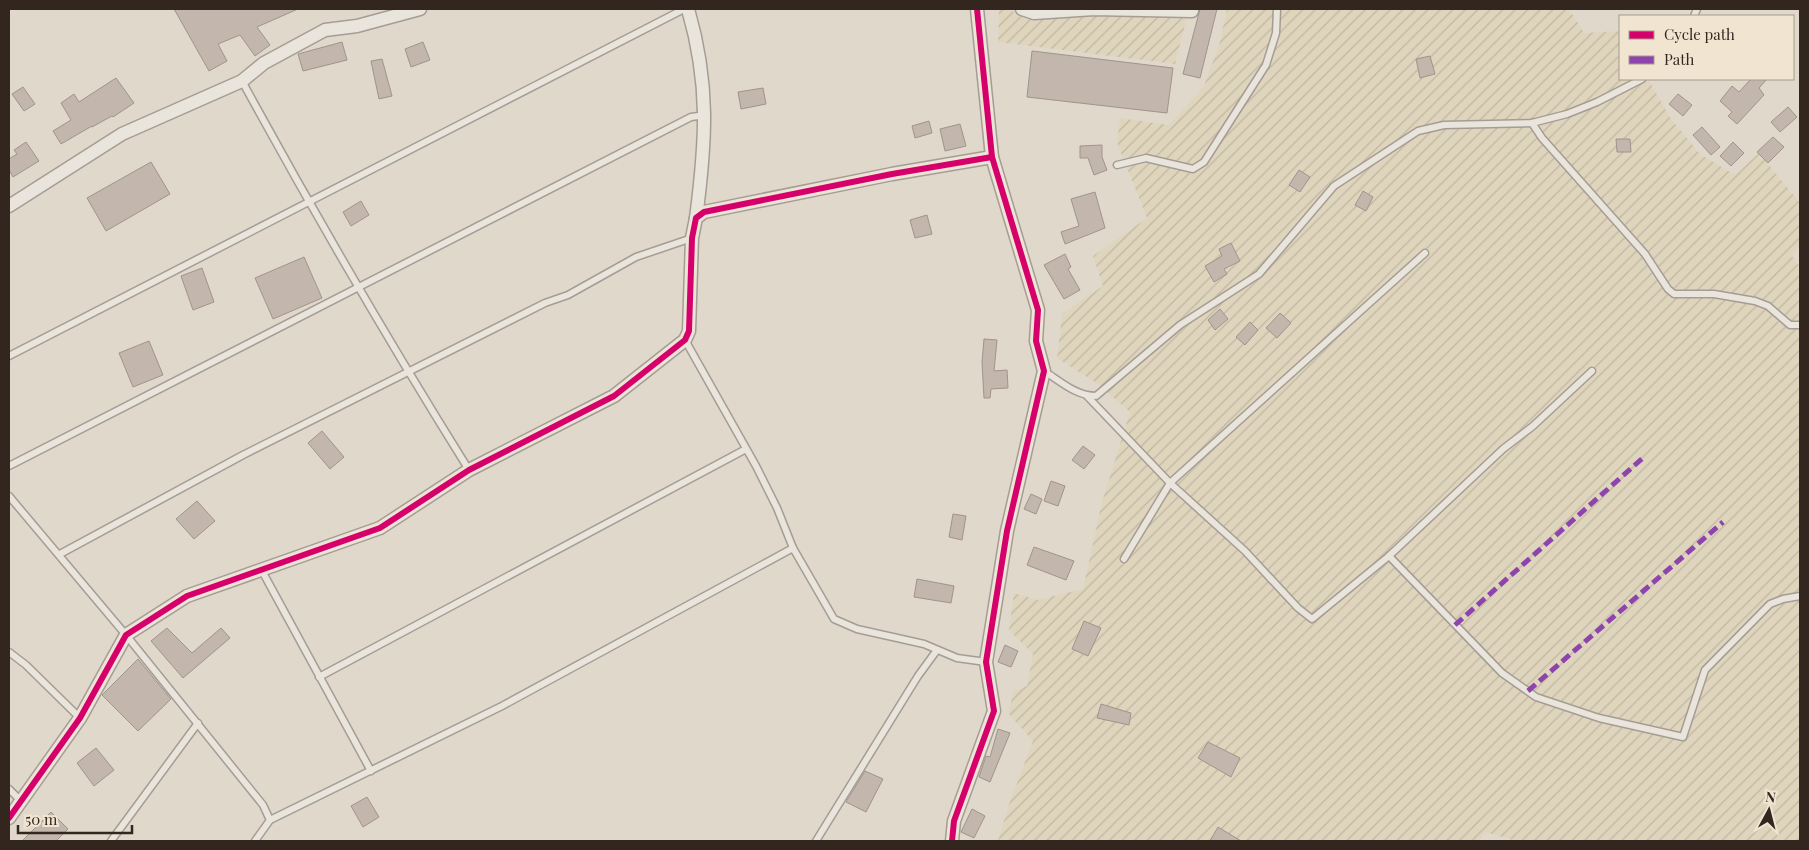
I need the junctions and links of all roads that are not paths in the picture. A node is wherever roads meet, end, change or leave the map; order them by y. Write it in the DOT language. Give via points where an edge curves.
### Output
graph roads {
  1 [pos="420,9"];
  2 [pos="686,9"];
  3 [pos="977,9"];
  4 [pos="1022,9"];
  5 [pos="1277,9"];
  6 [pos="1192,12"];
  7 [pos="1640,80"];
  8 [pos="242,81"];
  9 [pos="706,115"];
  10 [pos="1532,123"];
  11 [pos="992,157"];
  12 [pos="1117,165"];
  13 [pos="310,203"];
  14 [pos="9,206"];
  15 [pos="696,218"];
  16 [pos="692,238"];
  17 [pos="1425,253"];
  18 [pos="359,287"];
  19 [pos="1800,325"];
  20 [pos="685,340"];
  21 [pos="9,356"];
  22 [pos="1044,371"];
  23 [pos="1592,371"];
  24 [pos="409,373"];
  25 [pos="1087,396"];
  26 [pos="746,449"];
  27 [pos="9,466"];
  28 [pos="469,470"];
  29 [pos="1170,483"];
  30 [pos="9,496"];
  31 [pos="793,548"];
  32 [pos="60,554"];
  33 [pos="1389,556"];
  34 [pos="1124,559"];
  35 [pos="261,569"];
  36 [pos="1800,596"];
  37 [pos="126,635"];
  38 [pos="937,650"];
  39 [pos="9,652"];
  40 [pos="986,662"];
  41 [pos="320,677"];
  42 [pos="80,718"];
  43 [pos="198,723"];
  44 [pos="371,771"];
  45 [pos="9,789"];
  46 [pos="22,802"];
  47 [pos="9,818"];
  48 [pos="270,820"];
  49 [pos="112,841"];
  50 [pos="255,841"];
  51 [pos="816,841"];
  52 [pos="952,841"];
  1 -- 8 [label="street" via="357,26 325,30 264,63"];
  2 -- 9 [label="street" via="702,70"];
  2 -- 13 [label="lane"];
  3 -- 11 [label="street"];
  4 -- 6 [label="street" via="1034,12 1094,9"];
  5 -- 12 [label="lane" via="1276,33 1266,65 1204,162 1192,169 1146,158"];
  7 -- 10 [label="lane" via="1568,114"];
  8 -- 13 [label="lane"];
  8 -- 14 [label="street" via="122,134"];
  9 -- 15 [label="street"];
  9 -- 18 [label="lane" via="691,117"];
  10 -- 19 [label="lane" via="1645,254 1674,294 1714,294 1755,301 1768,306 1790,325"];
  10 -- 25 [label="lane" via="1444,125 1418,131 1385,151 1334,186 1259,274 1180,325 1096,396"];
  11 -- 15 [label="street" via="704,212"];
  11 -- 22 [label="street" via="1038,310 1036,341"];
  13 -- 18 [label="lane"];
  13 -- 21 [label="lane"];
  15 -- 16 [label="street"];
  16 -- 20 [label="street" via="689,331"];
  16 -- 24 [label="lane" via="636,257 568,295 545,303"];
  17 -- 29 [label="lane"];
  18 -- 24 [label="lane"];
  18 -- 27 [label="lane"];
  20 -- 26 [label="lane"];
  20 -- 28 [label="street" via="614,396"];
  22 -- 25 [label="lane"];
  22 -- 40 [label="street" via="1007,531"];
  23 -- 33 [label="lane" via="1533,426 1503,448"];
  24 -- 28 [label="lane"];
  24 -- 32 [label="lane" via="243,455"];
  25 -- 29 [label="lane"];
  26 -- 31 [label="lane"];
  26 -- 41 [label="lane"];
  28 -- 35 [label="street" via="380,528"];
  29 -- 33 [label="lane" via="1245,551 1312,619"];
  29 -- 34 [label="lane"];
  30 -- 32 [label="lane"];
  31 -- 38 [label="lane" via="834,619 857,629"];
  31 -- 44 [label="lane" via="502,706"];
  32 -- 37 [label="lane"];
  33 -- 36 [label="lane" via="1502,673 1536,697 1599,718 1684,737 1706,670 1770,604"];
  35 -- 37 [label="street" via="187,596"];
  35 -- 41 [label="lane"];
  37 -- 42 [label="street"];
  37 -- 43 [label="lane"];
  38 -- 40 [label="lane" via="957,658"];
  38 -- 51 [label="lane"];
  39 -- 42 [label="lane"];
  40 -- 52 [label="street" via="994,711 954,821"];
  41 -- 44 [label="lane"];
  42 -- 46 [label="street"];
  43 -- 48 [label="lane" via="263,805"];
  43 -- 49 [label="lane"];
  44 -- 48 [label="lane"];
  45 -- 46 [label="lane"];
  46 -- 47 [label="street"];
  48 -- 50 [label="lane"];
}
